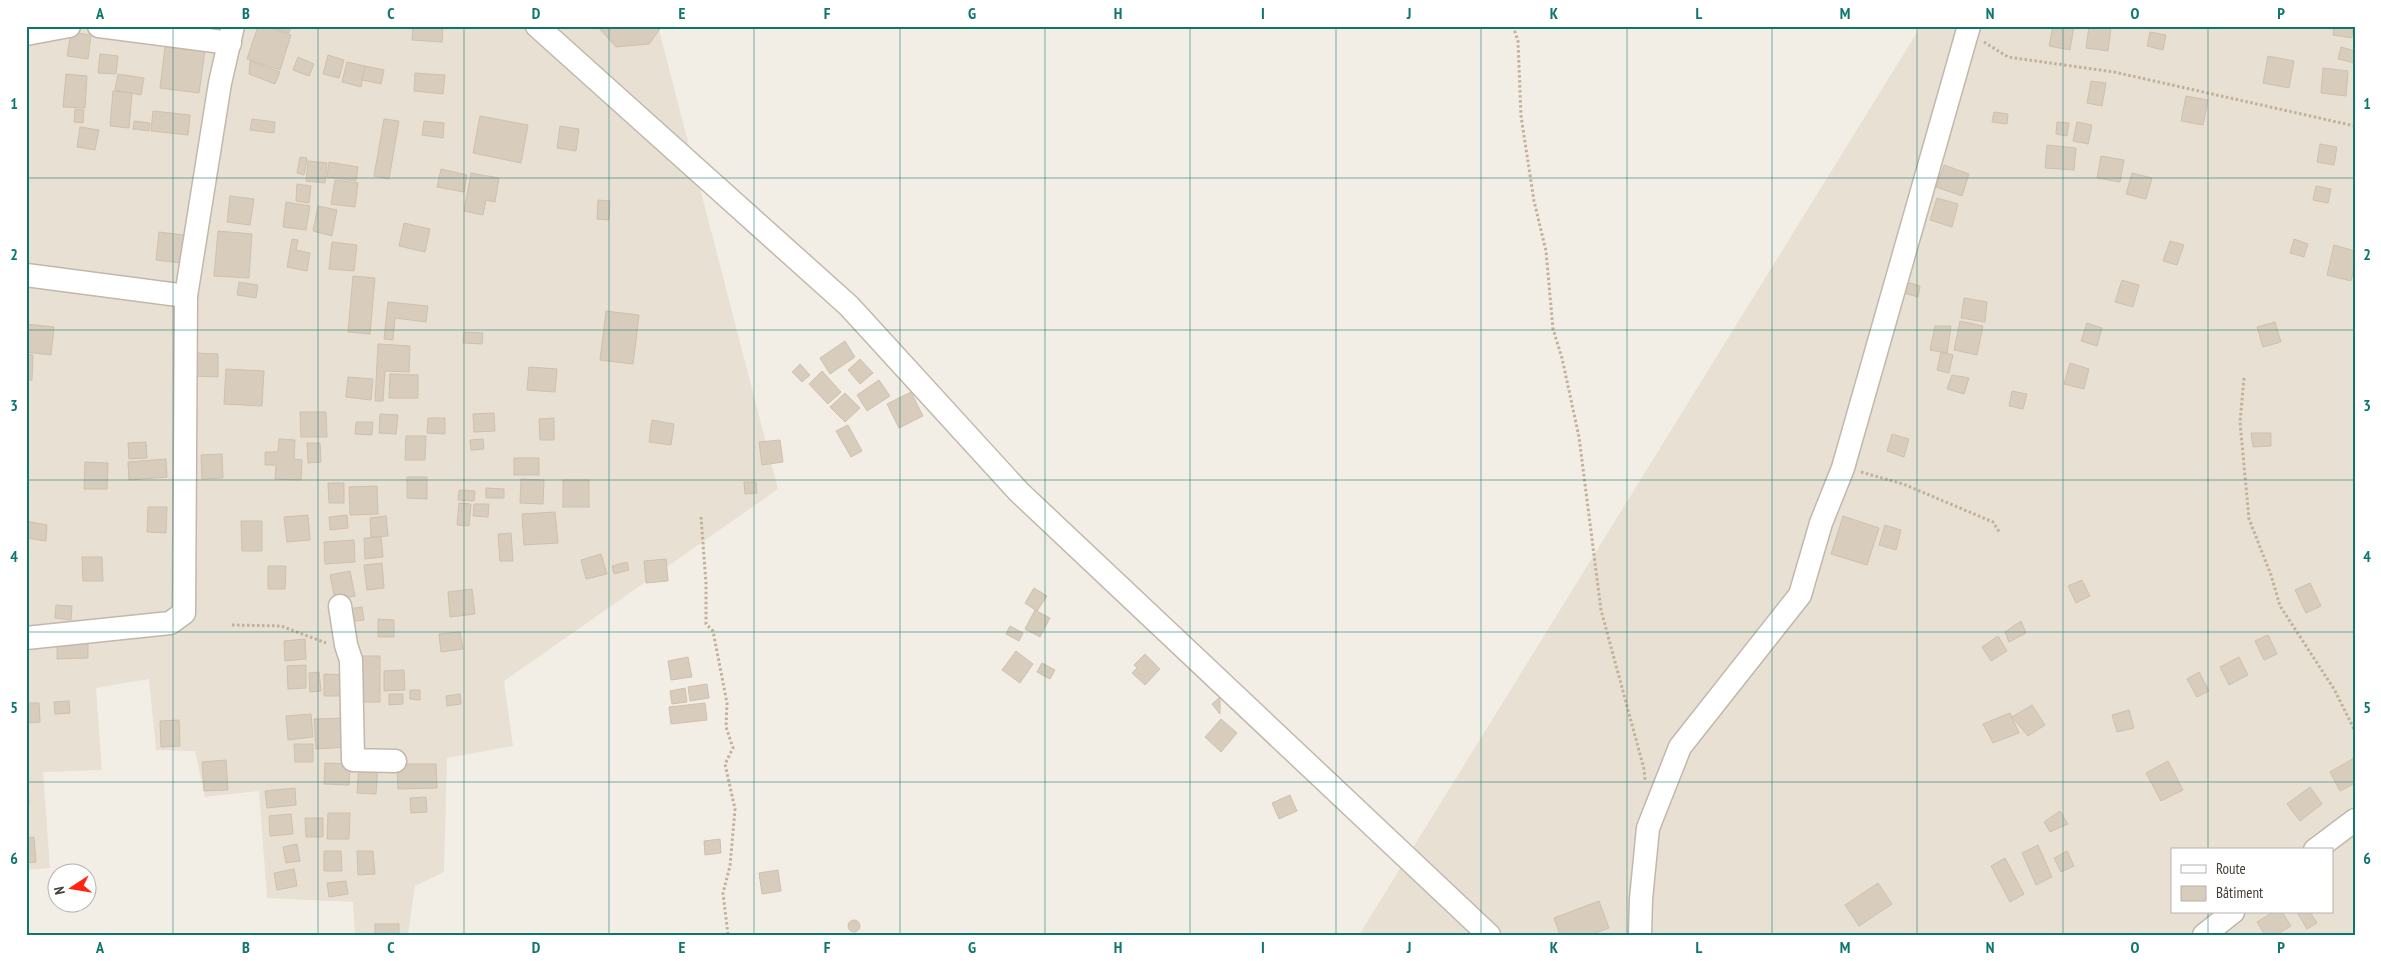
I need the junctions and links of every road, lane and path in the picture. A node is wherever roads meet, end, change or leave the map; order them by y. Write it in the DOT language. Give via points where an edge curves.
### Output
graph roads {
  1 [pos="69,26"];
  2 [pos="99,26"];
  3 [pos="537,26"];
  4 [pos="1513,26"];
  5 [pos="1968,29"];
  6 [pos="26,34"];
  7 [pos="231,35"];
  8 [pos="2355,126"];
  9 [pos="26,275"];
  10 [pos="186,296"];
  11 [pos="2244,378"];
  12 [pos="1843,468"];
  13 [pos="702,517"];
  14 [pos="2000,534"];
  15 [pos="340,606"];
  16 [pos="232,625"];
  17 [pos="26,638"];
  18 [pos="351,660"];
  19 [pos="2355,731"];
  20 [pos="395,761"];
  21 [pos="1645,788"];
  22 [pos="2355,820"];
  23 [pos="2318,848"];
  24 [pos="2230,914"];
  25 [pos="728,935"];
  26 [pos="1489,935"];
  27 [pos="1640,935"];
  28 [pos="2204,935"];
  1 -- 6 [label="street"];
  2 -- 7 [label="street"];
  3 -- 26 [label="street" via="850,306 1019,492"];
  4 -- 21 [label="path" via="1518,41 1521,116 1534,200 1546,251 1553,328 1579,437 1601,610 1644,769"];
  5 -- 8 [label="path" via="2008,58 2114,72"];
  5 -- 12 [label="street"];
  7 -- 10 [label="street" via="220,82"];
  9 -- 10 [label="street"];
  10 -- 17 [label="street" via="184,613 170,623"];
  11 -- 19 [label="path" via="2240,422 2249,519 2280,606 2334,689"];
  12 -- 14 [label="path" via="1902,484 1992,522"];
  12 -- 27 [label="street" via="1821,523 1800,596 1680,747 1648,828"];
  13 -- 25 [label="path" via="706,624 713,631 727,703 726,727 733,748 725,764 735,809 730,866 723,893"];
  15 -- 18 [label="street"];
  16 -- 18 [label="path" via="281,626 322,640"];
  18 -- 20 [label="street" via="353,760"];
  22 -- 23 [label="street"];
  24 -- 28 [label="street"];
}
